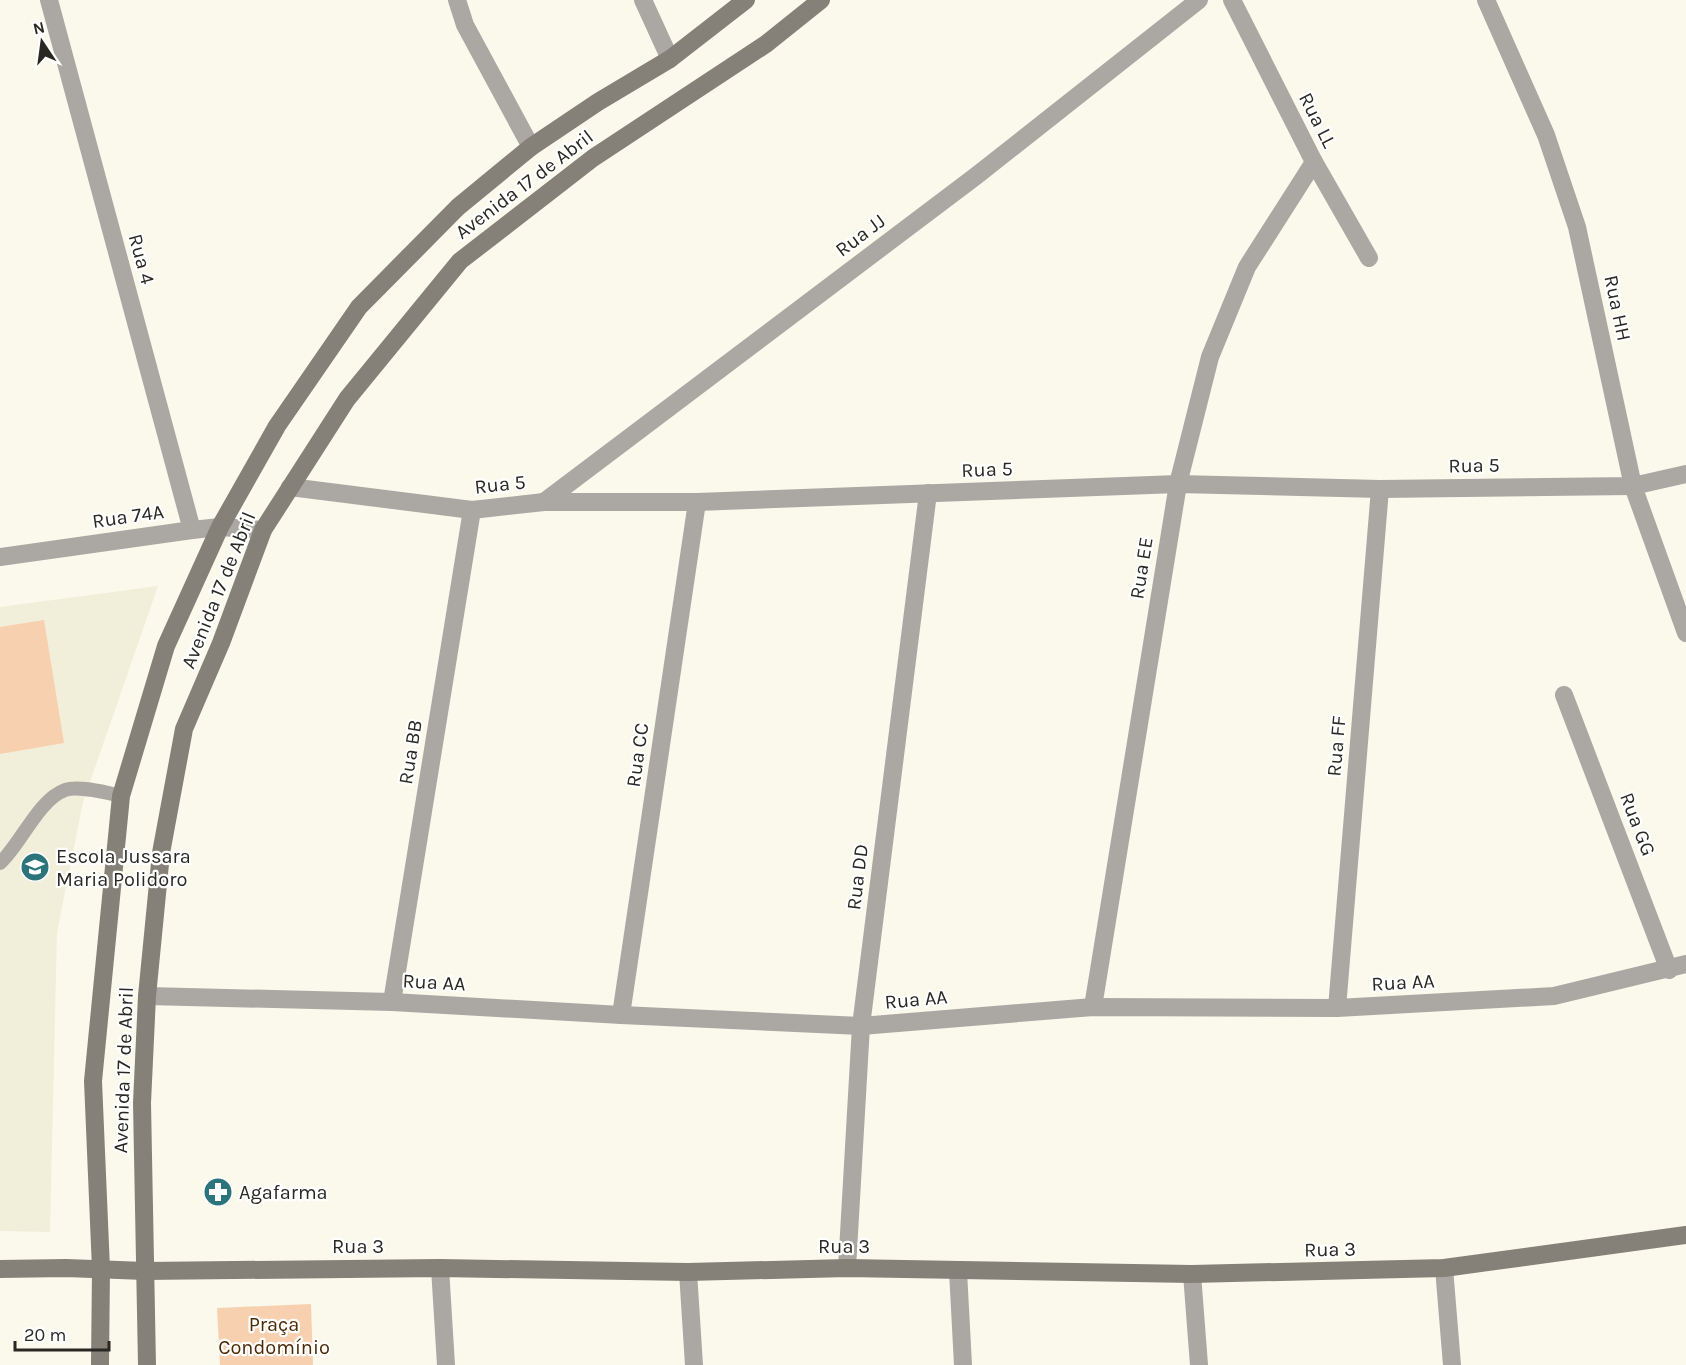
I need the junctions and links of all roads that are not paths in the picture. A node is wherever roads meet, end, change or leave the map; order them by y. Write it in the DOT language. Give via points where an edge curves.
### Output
graph roads {
  1 [pos="49,0"];
  2 [pos="457,0"];
  3 [pos="643,0"];
  4 [pos="746,0"];
  5 [pos="821,0"];
  6 [pos="1199,0"];
  7 [pos="1232,0"];
  8 [pos="1486,0"];
  9 [pos="670,59"];
  10 [pos="531,147"];
  11 [pos="1314,162"];
  12 [pos="1369,258"];
  13 [pos="1686,474"];
  14 [pos="1178,484"];
  15 [pos="1634,486"];
  16 [pos="290,487"];
  17 [pos="1380,489"];
  18 [pos="928,493"];
  19 [pos="544,502"];
  20 [pos="697,502"];
  21 [pos="472,510"];
  22 [pos="220,527"];
  23 [pos="192,530"];
  24 [pos="263,530"];
  25 [pos="0,557"];
  26 [pos="1686,633"];
  27 [pos="1564,695"];
  28 [pos="121,796"];
  29 [pos="0,863"];
  30 [pos="1678,967"];
  31 [pos="147,996"];
  32 [pos="392,1002"];
  33 [pos="1093,1007"];
  34 [pos="1337,1008"];
  35 [pos="621,1015"];
  36 [pos="861,1026"];
  37 [pos="1686,1235"];
  38 [pos="440,1268"];
  39 [pos="847,1268"];
  40 [pos="0,1269"];
  41 [pos="100,1269"];
  42 [pos="1444,1269"];
  43 [pos="145,1271"];
  44 [pos="958,1271"];
  45 [pos="688,1272"];
  46 [pos="1192,1274"];
  47 [pos="100,1365"];
  48 [pos="147,1365"];
  49 [pos="446,1365"];
  50 [pos="694,1365"];
  51 [pos="963,1365"];
  52 [pos="1199,1365"];
  53 [pos="1452,1365"];
  1 -- 23 [label="street, Rua 4"];
  2 -- 10 [label="street" via="465,25"];
  3 -- 9 [label="street"];
  4 -- 9 [label="main road, Avenida 17 de Abril"];
  5 -- 16 [label="main road, Avenida 17 de Abril" via="766,44 593,158 460,261 347,399"];
  6 -- 19 [label="street, Rua JJ" via="976,176"];
  7 -- 11 [label="street, Rua LL"];
  8 -- 15 [label="street, Rua HH" via="1546,135 1577,227"];
  9 -- 10 [label="main road, Avenida 17 de Abril"];
  10 -- 22 [label="main road, Avenida 17 de Abril" via="458,207 359,307 277,426"];
  11 -- 12 [label="street, Rua LL"];
  11 -- 14 [label="street, Rua EE" via="1247,267 1210,357"];
  13 -- 15 [label="street, Rua 5"];
  14 -- 17 [label="street, Rua 5"];
  14 -- 18 [label="street, Rua 5"];
  14 -- 33 [label="street, Rua EE"];
  15 -- 17 [label="street, Rua 5"];
  15 -- 26 [label="street, Rua HH"];
  16 -- 21 [label="street, Rua 5"];
  16 -- 24 [label="main road, Avenida 17 de Abril"];
  17 -- 34 [label="street, Rua FF"];
  18 -- 20 [label="street, Rua 5"];
  18 -- 36 [label="street, Rua DD"];
  19 -- 20 [label="street, Rua 5"];
  19 -- 21 [label="street, Rua 5"];
  20 -- 35 [label="street, Rua CC"];
  21 -- 32 [label="street, Rua BB"];
  22 -- 23 [label="street, Rua 74A"];
  22 -- 24 [label="street, Rua 74A"];
  22 -- 28 [label="main road, Avenida 17 de Abril" via="166,646"];
  23 -- 25 [label="street, Rua 74A"];
  24 -- 31 [label="main road, Avenida 17 de Abril" via="184,729 161,853"];
  27 -- 30 [label="street, Rua GG"];
  28 -- 29 [label="lane" via="66,789 45,804"];
  28 -- 41 [label="main road, Avenida 17 de Abril" via="93,1081"];
  30 -- 34 [label="street, Rua AA" via="1554,996"];
  31 -- 32 [label="street, Rua AA"];
  31 -- 43 [label="main road, Avenida 17 de Abril" via="142,1103"];
  32 -- 35 [label="street, Rua AA"];
  33 -- 34 [label="street, Rua AA"];
  33 -- 36 [label="street, Rua AA"];
  35 -- 36 [label="street, Rua AA"];
  36 -- 39 [label="street, Rua DD"];
  37 -- 42 [label="main road, Rua 3"];
  38 -- 43 [label="main road, Rua 3"];
  38 -- 45 [label="main road, Rua 3"];
  38 -- 49 [label="street"];
  39 -- 44 [label="main road, Rua 3"];
  39 -- 45 [label="main road, Rua 3"];
  40 -- 41 [label="main road, Rua 3"];
  41 -- 43 [label="main road, Rua 3"];
  41 -- 47 [label="main road, Avenida 17 de Abril"];
  42 -- 46 [label="main road, Rua 3"];
  42 -- 53 [label="street"];
  43 -- 48 [label="main road, Avenida 17 de Abril"];
  44 -- 46 [label="main road, Rua 3"];
  44 -- 51 [label="street"];
  45 -- 50 [label="street"];
  46 -- 52 [label="street"];
}
